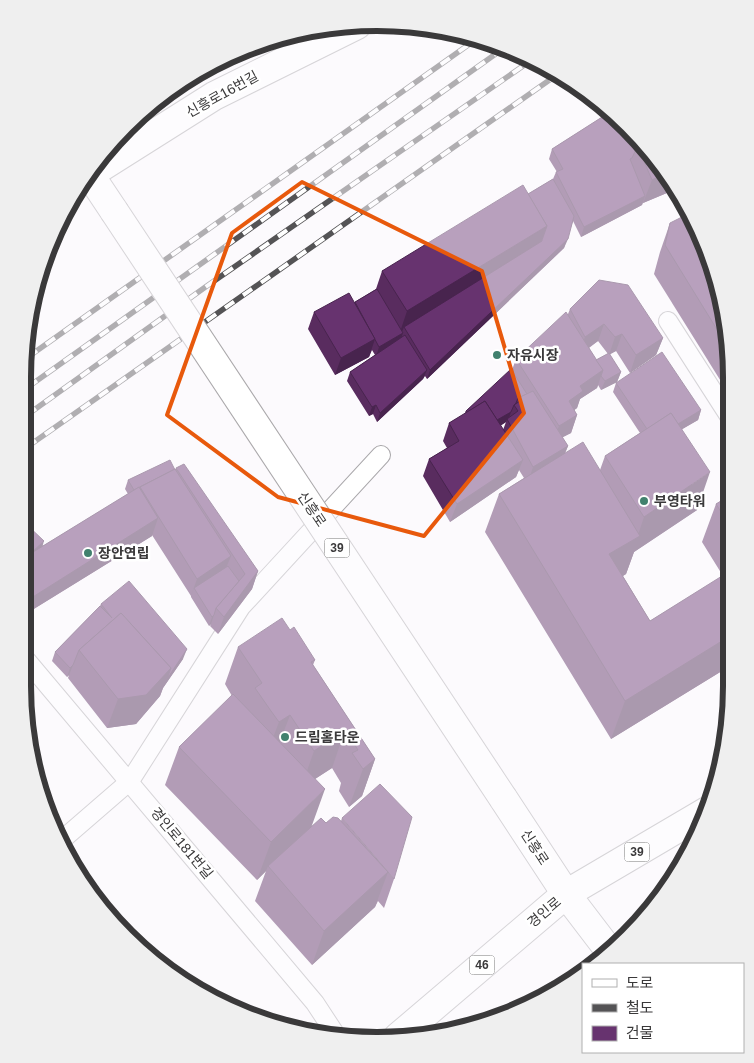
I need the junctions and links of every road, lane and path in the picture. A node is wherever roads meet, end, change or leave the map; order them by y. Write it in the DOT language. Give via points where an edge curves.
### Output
graph roads {
  1 [pos="340,33"];
  2 [pos="104,166"];
  3 [pos="94,179"];
  4 [pos="668,322"];
  5 [pos="723,407"];
  6 [pos="381,455"];
  7 [pos="31,665"];
  8 [pos="130,781"];
  9 [pos="696,817"];
  10 [pos="66,837"];
  11 [pos="566,894"];
  12 [pos="605,946"];
  13 [pos="332,1029"];
  14 [pos="406,1030"];
  1 -- 2 [label="main road, 신흥로16번길" via="214,96"];
  3 -- 11 [label="main road, 신흥로 / 39, bridge"];
  4 -- 5 [label="lane"];
  6 -- 8 [label="lane" via="241,607"];
  7 -- 8 [label="lane, 경인로181번길"];
  8 -- 10 [label="lane"];
  8 -- 13 [label="lane, 경인로181번길" via="315,1003"];
  9 -- 11 [label="main road, 경인로 / 39"];
  11 -- 12 [label="main road, 신흥로"];
  11 -- 14 [label="main road, 경인로 / 46"];
}
